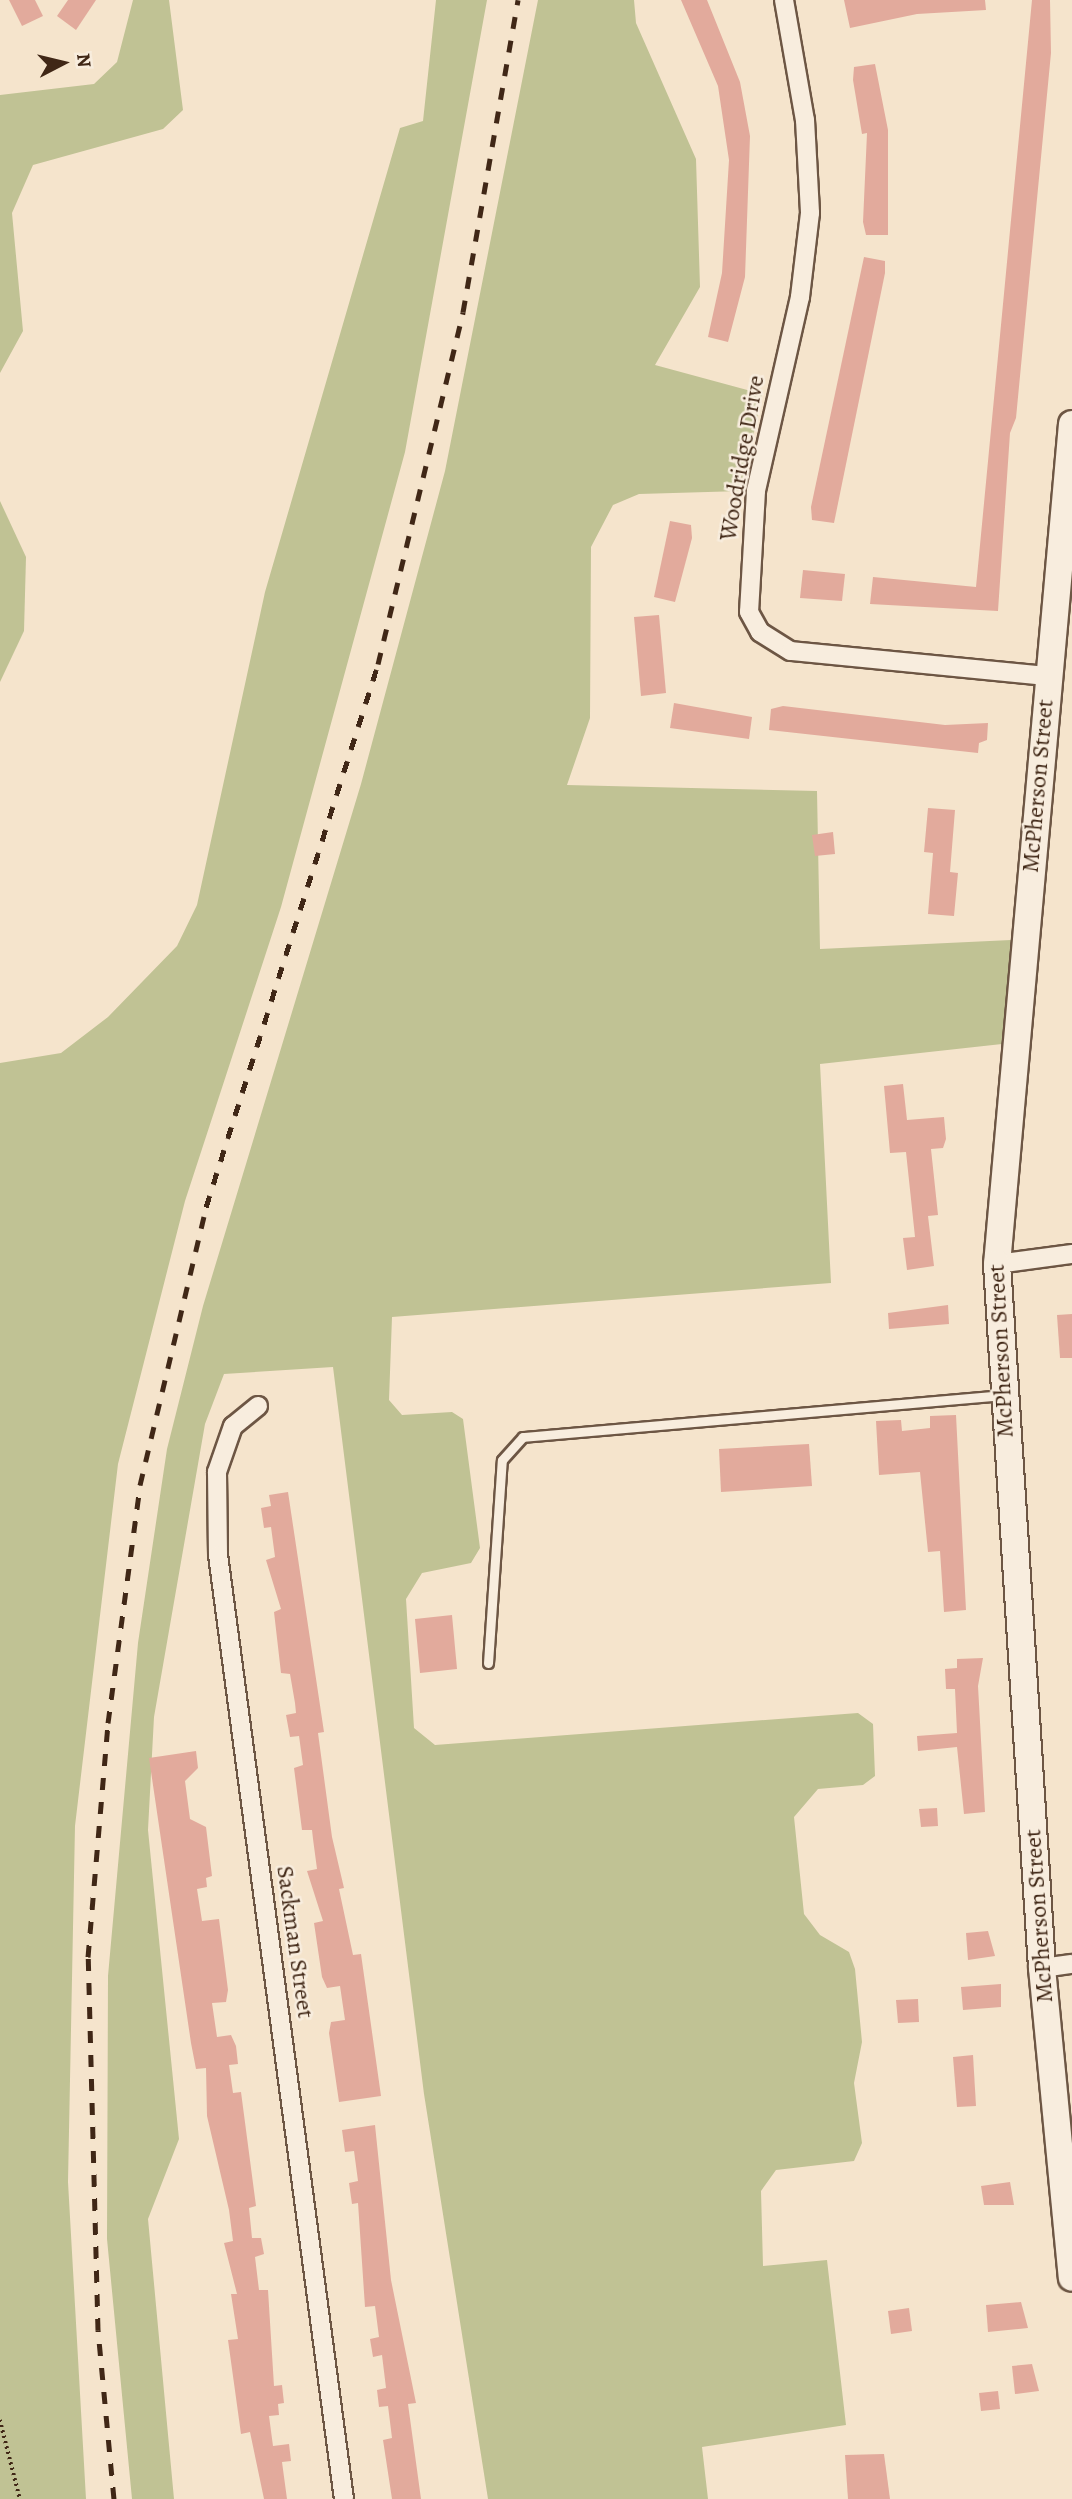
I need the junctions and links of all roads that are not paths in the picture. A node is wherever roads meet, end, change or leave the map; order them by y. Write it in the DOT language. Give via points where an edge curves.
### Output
graph roads {
  1 [pos="784,0"];
  2 [pos="1072,424"];
  3 [pos="1048,676"];
  4 [pos="1072,1254"];
  5 [pos="997,1264"];
  6 [pos="1002,1395"];
  7 [pos="258,1406"];
  8 [pos="488,1663"];
  9 [pos="1072,1964"];
  10 [pos="1042,1968"];
  11 [pos="1068,2216"];
  12 [pos="1072,2278"];
  13 [pos="344,2499"];
  1 -- 3 [label="street, Woodridge Drive" via="805,120 810,213 800,297 756,491 750,612 760,632 791,651"];
  2 -- 3 [label="street, McPherson Street"];
  3 -- 5 [label="street, McPherson Street"];
  4 -- 5 [label="street"];
  5 -- 6 [label="street, McPherson Street"];
  6 -- 8 [label="lane" via="523,1437 502,1460"];
  6 -- 10 [label="street, McPherson Street"];
  7 -- 13 [label="street, Sackman Street" via="233,1426 217,1472 218,1555"];
  9 -- 10 [label="street"];
  10 -- 11 [label="street, McPherson Street"];
  11 -- 12 [label="street, McPherson Street"];
}
